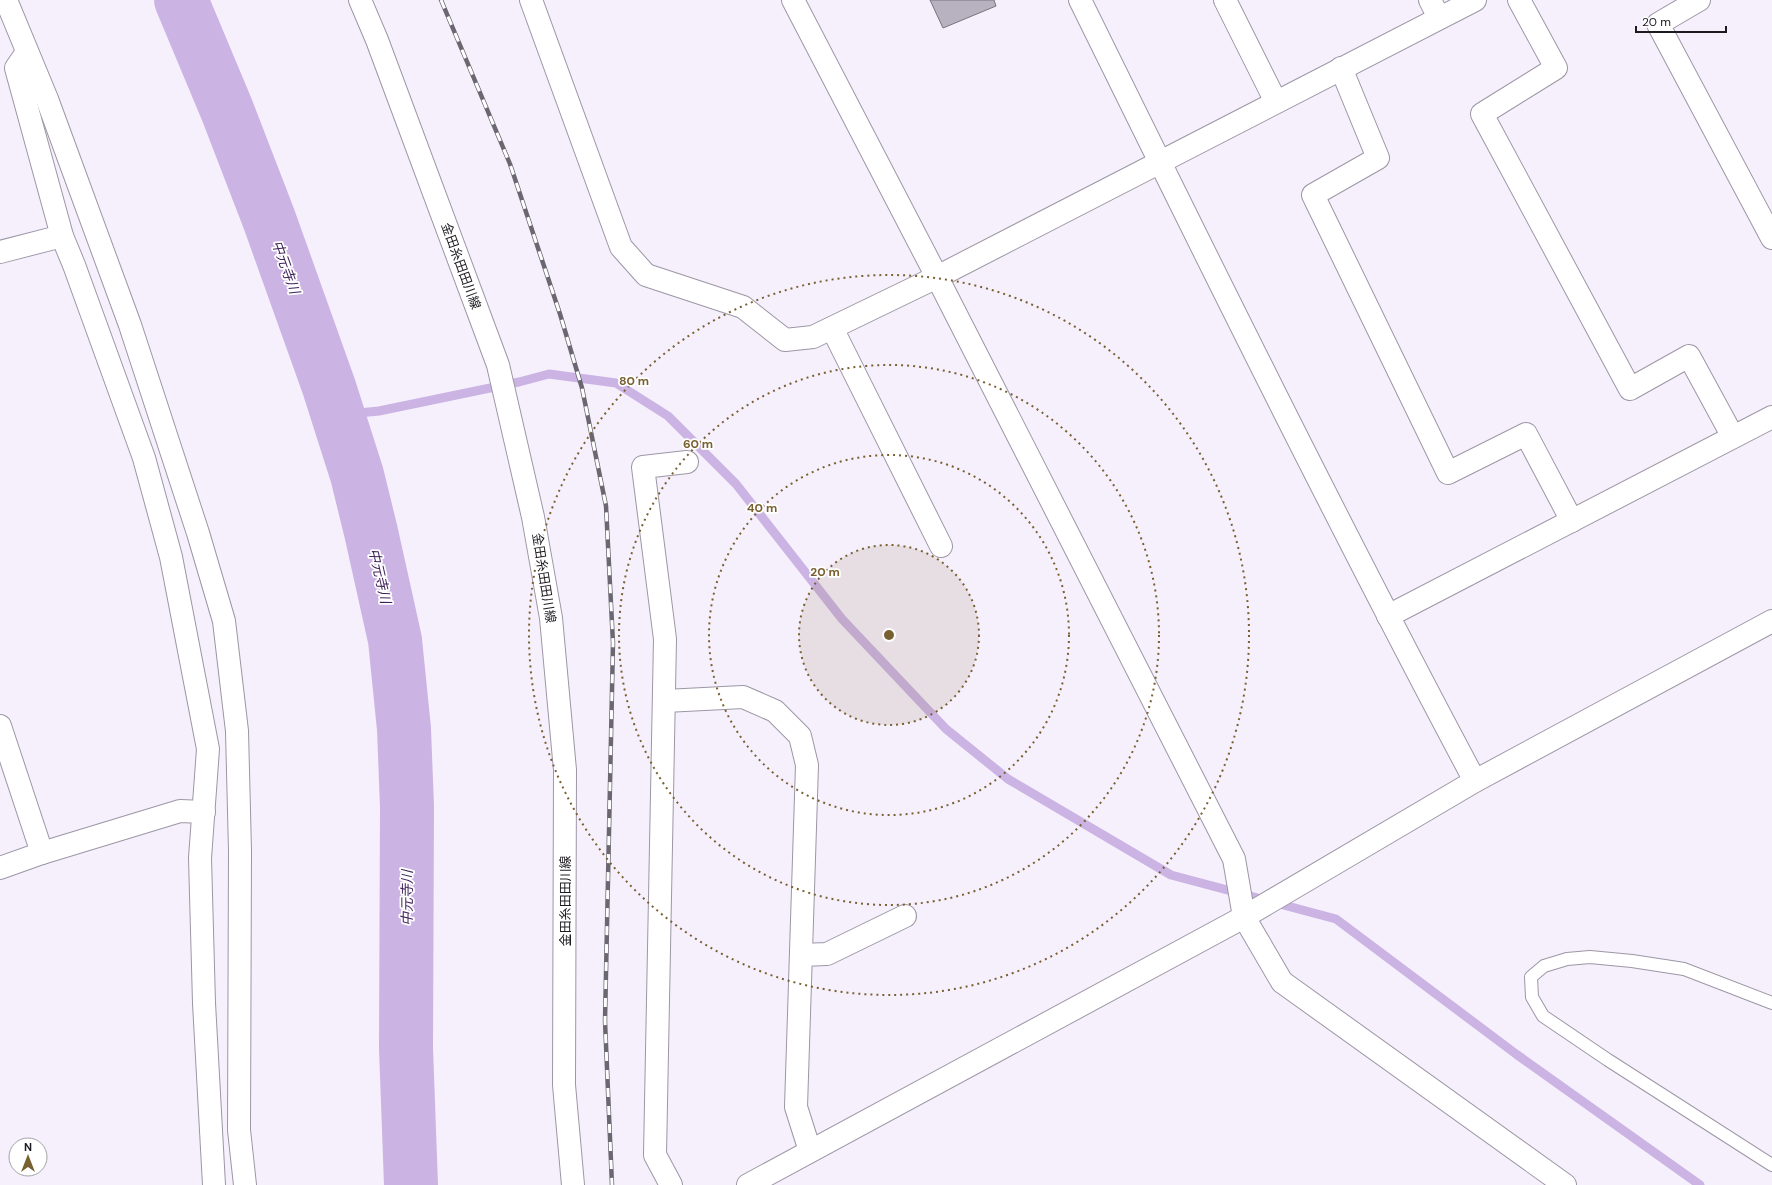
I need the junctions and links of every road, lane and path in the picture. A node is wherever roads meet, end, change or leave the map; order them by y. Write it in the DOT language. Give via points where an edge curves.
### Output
graph roads {
  1 [pos="6,0"];
  2 [pos="360,0"];
  3 [pos="531,0"];
  4 [pos="793,0"];
  5 [pos="1080,0"];
  6 [pos="1225,0"];
  7 [pos="1475,0"];
  8 [pos="1520,0"];
  9 [pos="1699,0"];
  10 [pos="1435,9"];
  11 [pos="27,52"];
  12 [pos="1341,68"];
  13 [pos="1276,102"];
  14 [pos="1160,162"];
  15 [pos="62,236"];
  16 [pos="1772,238"];
  17 [pos="0,252"];
  18 [pos="937,277"];
  19 [pos="832,328"];
  20 [pos="1772,417"];
  21 [pos="1732,437"];
  22 [pos="687,462"];
  23 [pos="1572,521"];
  24 [pos="941,546"];
  25 [pos="1388,616"];
  26 [pos="1772,621"];
  27 [pos="665,701"];
  28 [pos="0,726"];
  29 [pos="1475,781"];
  30 [pos="204,812"];
  31 [pos="42,853"];
  32 [pos="0,868"];
  33 [pos="905,916"];
  34 [pos="1244,917"];
  35 [pos="801,955"];
  36 [pos="1772,1003"];
  37 [pos="810,1151"];
  38 [pos="1772,1165"];
  39 [pos="214,1185"];
  40 [pos="245,1185"];
  41 [pos="573,1185"];
  42 [pos="671,1185"];
  43 [pos="748,1185"];
  44 [pos="1565,1185"];
  1 -- 11 [label="street"];
  2 -- 41 [label="street, 金田糸田田川線" via="498,365 533,517 551,618 566,770 564,1084"];
  3 -- 19 [label="street" via="621,247 646,275 743,307 785,340 813,337"];
  4 -- 18 [label="street"];
  5 -- 14 [label="street"];
  6 -- 13 [label="street"];
  7 -- 10 [label="street"];
  8 -- 21 [label="street" via="1556,68 1482,114 1630,389 1689,356"];
  9 -- 16 [label="street" via="1658,24"];
  10 -- 12 [label="street"];
  11 -- 15 [label="street" via="16,68"];
  11 -- 40 [label="street" via="47,99 130,325 224,621 237,731 240,851 239,1130"];
  12 -- 13 [label="street"];
  12 -- 23 [label="street" via="1378,158 1313,194 1448,473 1526,434"];
  13 -- 14 [label="street"];
  14 -- 18 [label="street"];
  14 -- 25 [label="street"];
  15 -- 17 [label="street"];
  15 -- 30 [label="street" via="144,458 172,556 208,749"];
  18 -- 19 [label="street"];
  18 -- 34 [label="street" via="1234,859"];
  19 -- 24 [label="street"];
  20 -- 21 [label="street"];
  21 -- 23 [label="street"];
  22 -- 27 [label="street" via="643,467 665,639"];
  23 -- 25 [label="street"];
  25 -- 29 [label="street"];
  26 -- 29 [label="street"];
  27 -- 35 [label="street" via="743,697 775,711 800,736 807,765"];
  27 -- 42 [label="street" via="655,1155"];
  28 -- 31 [label="street"];
  29 -- 34 [label="street"];
  30 -- 31 [label="street" via="180,811"];
  30 -- 39 [label="street" via="200,858 204,1003"];
  31 -- 32 [label="street"];
  33 -- 35 [label="street" via="827,954"];
  34 -- 37 [label="street"];
  34 -- 44 [label="street" via="1282,982"];
  35 -- 37 [label="street" via="796,1108"];
  36 -- 38 [label="lane" via="1684,969 1632,961 1590,957 1567,959 1544,966 1531,977 1532,997 1543,1016"];
  37 -- 43 [label="street"];
}
